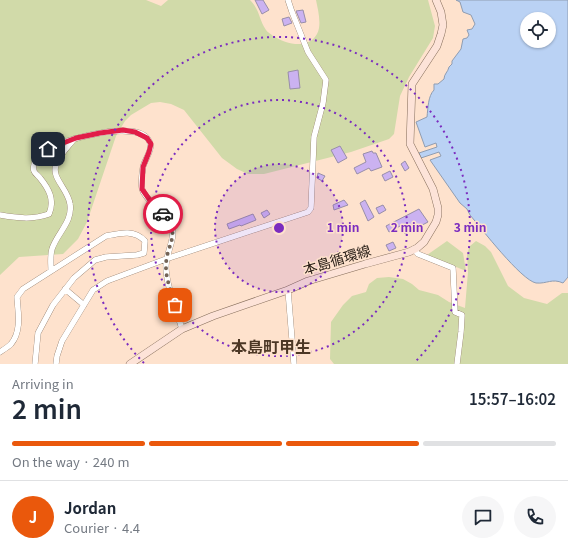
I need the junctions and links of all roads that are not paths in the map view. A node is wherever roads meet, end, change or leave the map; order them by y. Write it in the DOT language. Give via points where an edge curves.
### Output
graph roads {
  1 [pos="288,0"];
  2 [pos="436,0"];
  3 [pos="76,138"];
  4 [pos="0,215"];
  5 [pos="414,249"];
  6 [pos="166,259"];
  7 [pos="51,270"];
  8 [pos="65,290"];
  9 [pos="288,290"];
  10 [pos="84,305"];
  11 [pos="182,330"];
  12 [pos="0,352"];
  13 [pos="35,364"];
  14 [pos="56,364"];
  15 [pos="130,364"];
  16 [pos="294,364"];
  17 [pos="457,364"];
  1 -- 6 [label="street" via="308,52 326,80 314,137 311,208 308,212"];
  2 -- 5 [label="main road, 本島循環線" via="443,25 437,46 412,84 410,144 434,189 438,216 424,242"];
  3 -- 4 [label="street" via="48,149 34,164 34,171 47,187 51,197 52,209 49,214 40,218"];
  3 -- 6 [label="street" via="123,130 147,138 151,144 143,167 142,189 172,227 173,237"];
  3 -- 7 [label="street" via="56,165 57,180 65,188 70,212 52,248"];
  5 -- 9 [label="main road, 本島循環線" via="308,281"];
  5 -- 17 [label="street" via="418,254 453,268 455,312 462,315"];
  6 -- 10 [label="street" via="108,281 93,290"];
  6 -- 11 [label="street" via="168,281"];
  7 -- 8 [label="street" via="106,236 130,233 140,236 145,241 144,253 95,260 74,278"];
  7 -- 12 [label="street" via="23,289 17,297 17,333 11,344"];
  8 -- 10 [label="street"];
  8 -- 13 [label="street" via="53,305 38,333"];
  9 -- 11 [label="main road, 本島循環線" via="245,304"];
  9 -- 16 [label="street"];
  10 -- 14 [label="street" via="62,341"];
  11 -- 15 [label="main road, 本島循環線"];
}
